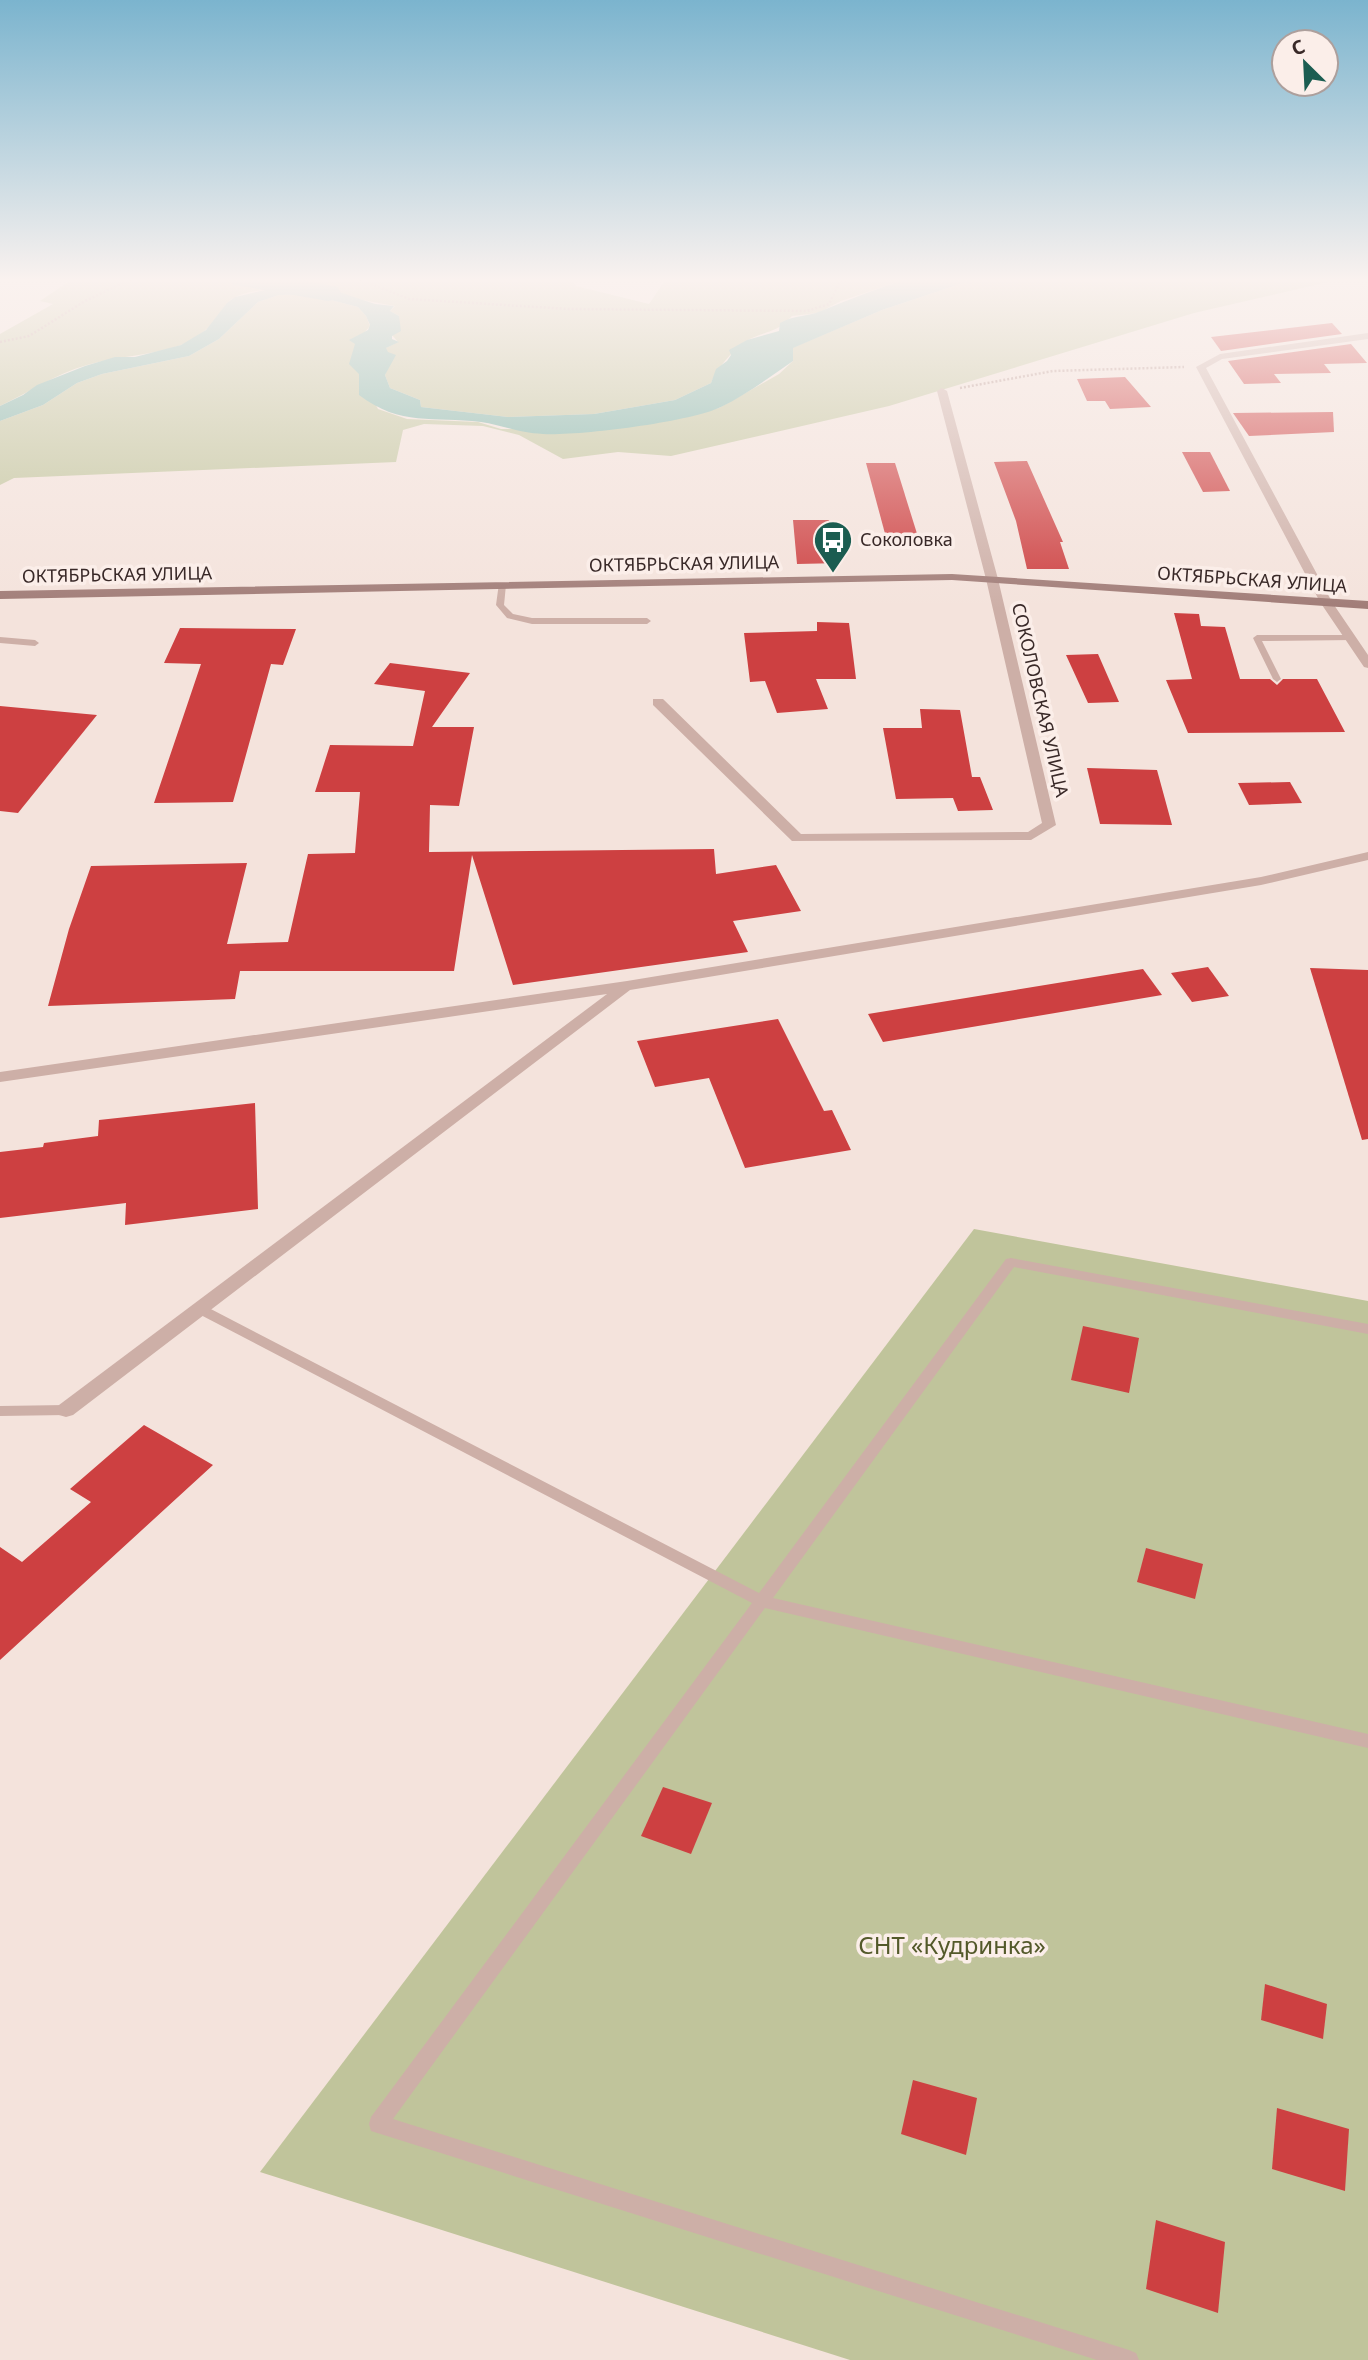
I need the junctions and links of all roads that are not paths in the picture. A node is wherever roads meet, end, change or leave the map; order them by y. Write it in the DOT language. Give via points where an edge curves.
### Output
graph roads {
  1 [pos="1212,388"];
  2 [pos="942,391"];
  3 [pos="992,579"];
  4 [pos="502,585"];
  5 [pos="0,595"];
  6 [pos="1326,602"];
  7 [pos="1368,605"];
  8 [pos="647,621"];
  9 [pos="1350,638"];
  10 [pos="0,640"];
  11 [pos="35,643"];
  12 [pos="1368,664"];
  13 [pos="1278,679"];
  14 [pos="657,702"];
  15 [pos="1368,856"];
  16 [pos="627,986"];
  17 [pos="0,1077"];
  18 [pos="200,1309"];
  19 [pos="1368,1329"];
  20 [pos="0,1410"];
  21 [pos="66,1410"];
  22 [pos="761,1601"];
  23 [pos="1368,1741"];
  24 [pos="1129,2360"];
  1 -- 6 [label="street"];
  2 -- 3 [label="street, СОКОЛОВСКАЯ УЛИЦА"];
  3 -- 4 [label="street, ОКТЯБРЬСКАЯ УЛИЦА"];
  3 -- 6 [label="street, ОКТЯБРЬСКАЯ УЛИЦА"];
  3 -- 14 [label="street, СОКОЛОВСКАЯ УЛИЦА" via="1049,825 1031,836 797,838"];
  4 -- 5 [label="street, ОКТЯБРЬСКАЯ УЛИЦА"];
  4 -- 8 [label="lane" via="500,605 510,616 532,621"];
  6 -- 7 [label="street, ОКТЯБРЬСКАЯ УЛИЦА"];
  6 -- 9 [label="street"];
  9 -- 12 [label="street"];
  9 -- 13 [label="lane" via="1257,638"];
  10 -- 11 [label="lane"];
  15 -- 16 [label="street" via="1261,881"];
  16 -- 17 [label="street"];
  16 -- 18 [label="street"];
  18 -- 21 [label="street"];
  18 -- 22 [label="lane"];
  19 -- 22 [label="lane" via="1011,1262"];
  20 -- 21 [label="lane"];
  22 -- 23 [label="lane"];
  22 -- 24 [label="lane" via="378,2124"];
}
